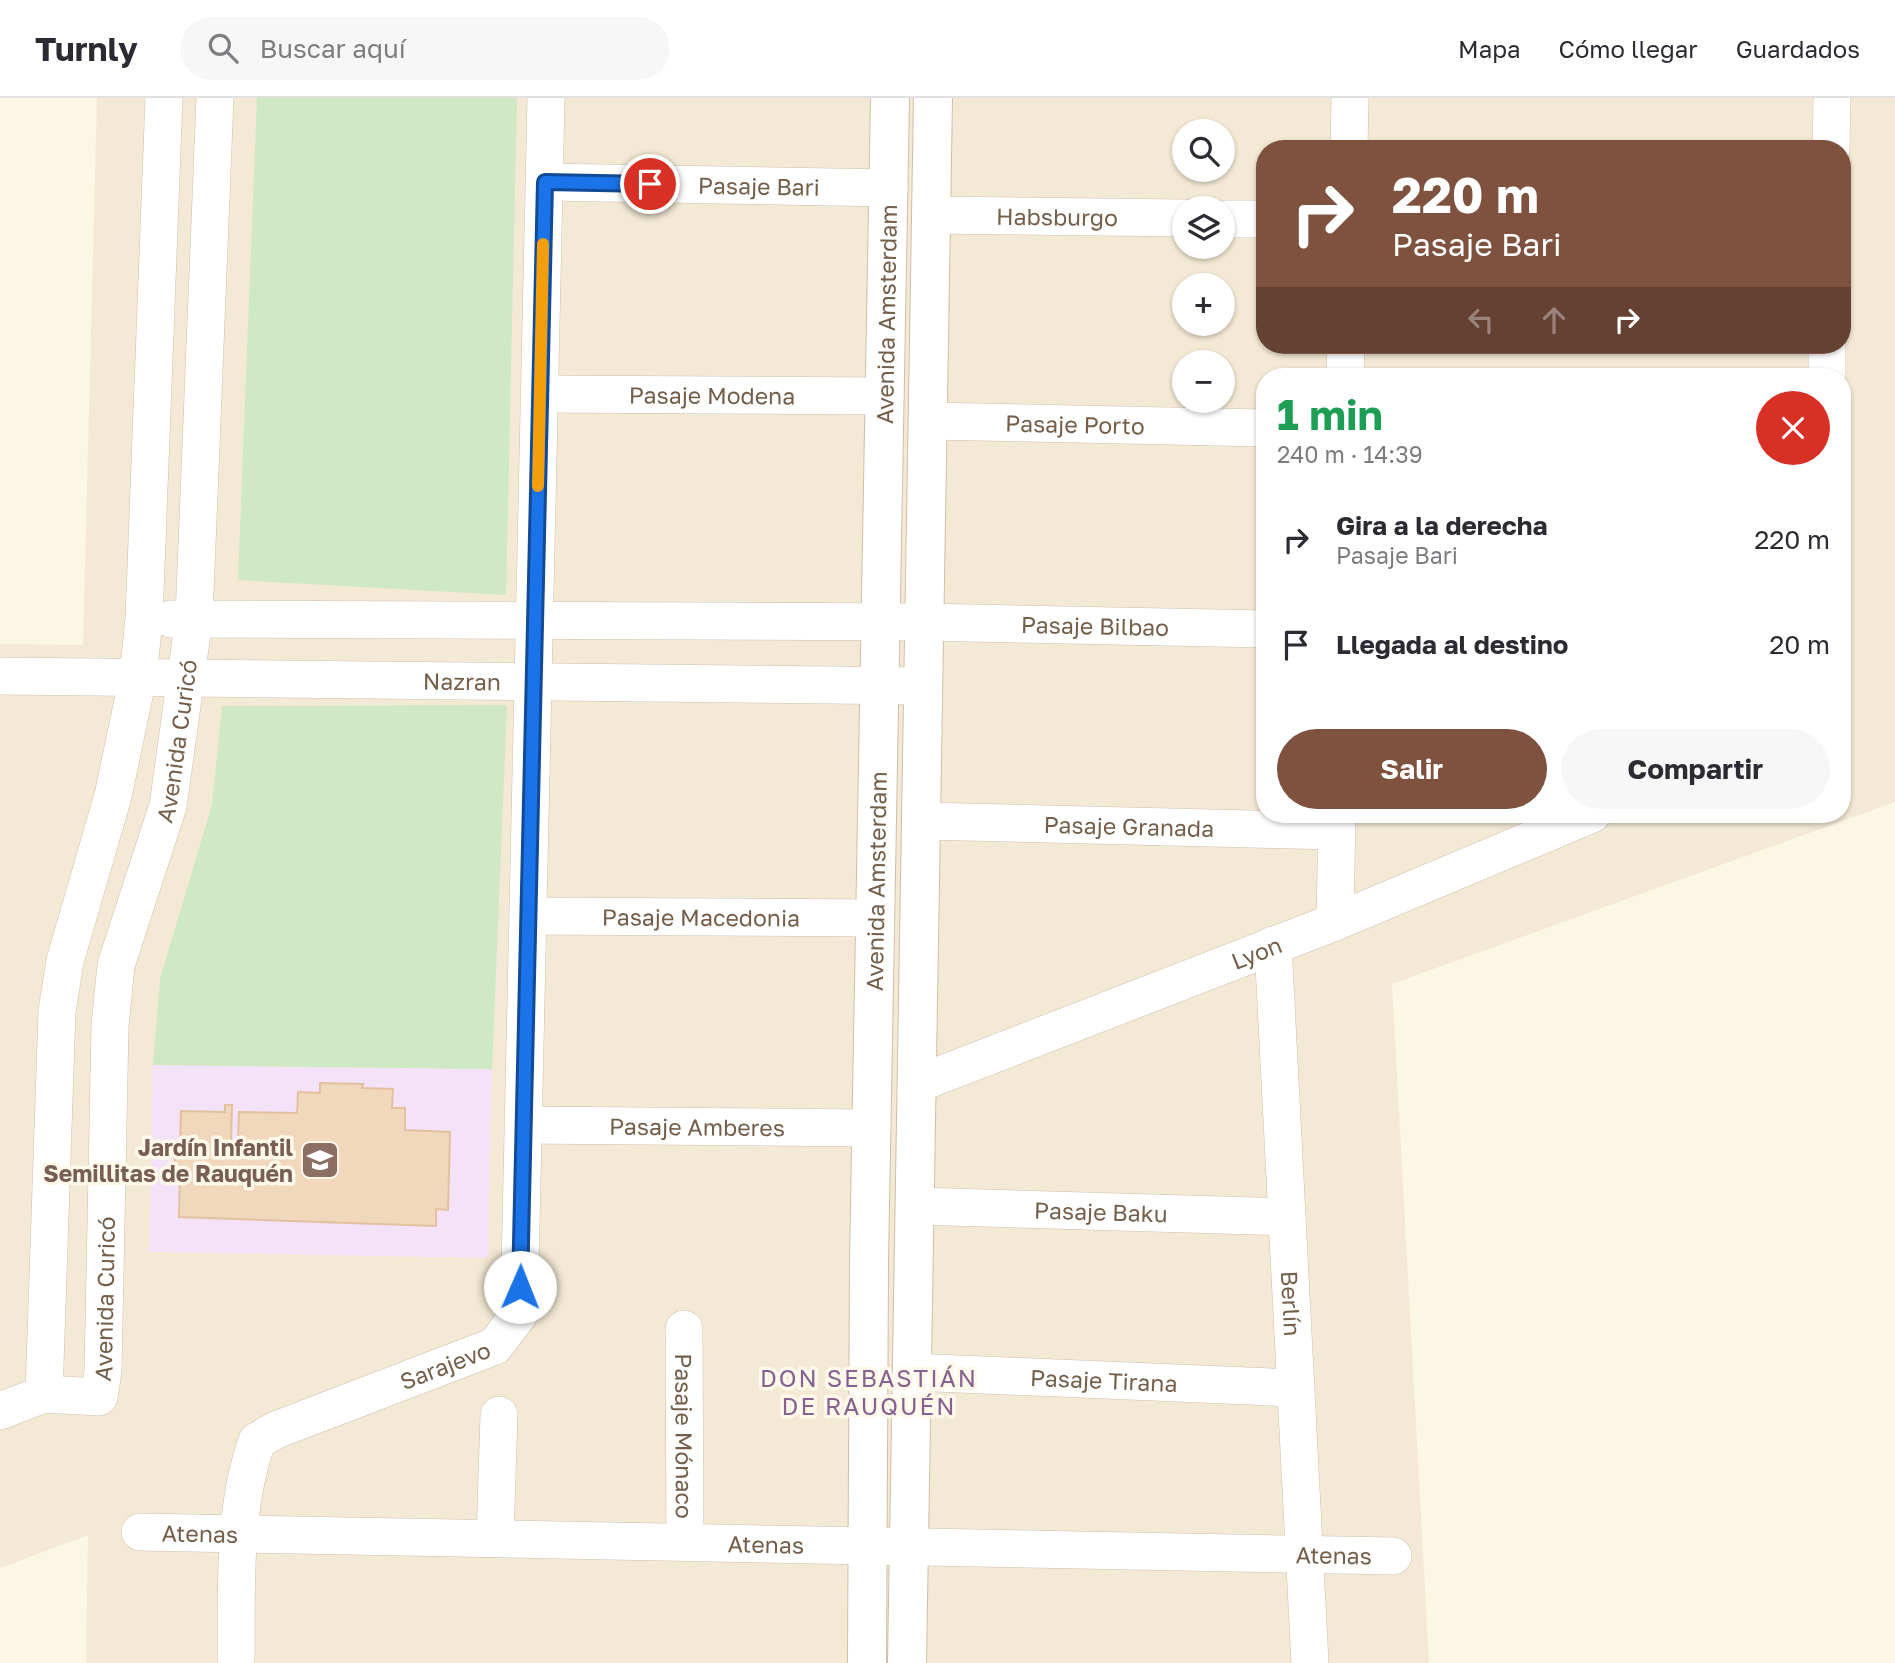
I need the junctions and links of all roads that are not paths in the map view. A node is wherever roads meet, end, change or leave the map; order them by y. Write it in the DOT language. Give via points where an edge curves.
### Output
graph roads {
  1 [pos="164,98"];
  2 [pos="215,98"];
  3 [pos="546,98"];
  4 [pos="890,98"];
  5 [pos="933,98"];
  6 [pos="1350,98"];
  7 [pos="1832,98"];
  8 [pos="1349,140"];
  9 [pos="1831,140"];
  10 [pos="545,182"];
  11 [pos="889,188"];
  12 [pos="931,215"];
  13 [pos="1172,218"];
  14 [pos="1235,219"];
  15 [pos="1256,219"];
  16 [pos="540,394"];
  17 [pos="885,396"];
  18 [pos="928,421"];
  19 [pos="1256,428"];
  20 [pos="144,619"];
  21 [pos="194,619"];
  22 [pos="535,621"];
  23 [pos="881,622"];
  24 [pos="924,622"];
  25 [pos="1256,629"];
  26 [pos="0,676"];
  27 [pos="138,677"];
  28 [pos="186,677"];
  29 [pos="534,681"];
  30 [pos="880,685"];
  31 [pos="923,686"];
  32 [pos="921,821"];
  33 [pos="1256,822"];
  34 [pos="1337,823"];
  35 [pos="1571,823"];
  36 [pos="528,916"];
  37 [pos="875,918"];
  38 [pos="1335,922"];
  39 [pos="1273,945"];
  40 [pos="917,1084"];
  41 [pos="524,1125"];
  42 [pos="872,1128"];
  43 [pos="915,1206"];
  44 [pos="1287,1217"];
  45 [pos="684,1329"];
  46 [pos="912,1372"];
  47 [pos="1296,1388"];
  48 [pos="44,1394"];
  49 [pos="0,1411"];
  50 [pos="499,1415"];
  51 [pos="140,1532"];
  52 [pos="239,1534"];
  53 [pos="495,1538"];
  54 [pos="685,1542"];
  55 [pos="869,1546"];
  56 [pos="909,1546"];
  57 [pos="1304,1554"];
  58 [pos="1393,1556"];
  59 [pos="236,1663"];
  60 [pos="867,1663"];
  61 [pos="907,1663"];
  62 [pos="1310,1663"];
  1 -- 20 [label="street, Avenida Curicó"];
  2 -- 21 [label="street, Avenida Curicó"];
  3 -- 10 [label="street, Sarajevo"];
  4 -- 11 [label="street, Avenida Amsterdam"];
  5 -- 12 [label="street, Avenida Amsterdam"];
  6 -- 8 [label="street"];
  7 -- 9 [label="street"];
  10 -- 11 [label="street, Pasaje Bari"];
  10 -- 16 [label="street, Sarajevo"];
  11 -- 17 [label="street, Avenida Amsterdam"];
  12 -- 13 [label="street, Habsburgo"];
  12 -- 18 [label="street, Avenida Amsterdam"];
  14 -- 15 [label="street"];
  16 -- 17 [label="street, Pasaje Modena"];
  16 -- 22 [label="street, Sarajevo"];
  17 -- 23 [label="street, Avenida Amsterdam"];
  18 -- 19 [label="street, Pasaje Porto"];
  18 -- 24 [label="street, Avenida Amsterdam"];
  20 -- 21 [label="street"];
  20 -- 27 [label="street, Avenida Curicó"];
  21 -- 22 [label="street"];
  21 -- 28 [label="street, Avenida Curicó"];
  22 -- 23 [label="street"];
  22 -- 29 [label="street, Sarajevo"];
  23 -- 24 [label="street"];
  23 -- 30 [label="street, Avenida Amsterdam"];
  24 -- 25 [label="street, Pasaje Bilbao"];
  24 -- 31 [label="street, Avenida Amsterdam"];
  26 -- 27 [label="street, Nazran"];
  27 -- 28 [label="street, Nazran"];
  27 -- 48 [label="street, Avenida Curicó" via="113,796 65,961 57,1011"];
  28 -- 29 [label="street, Nazran"];
  28 -- 48 [label="street, Avenida Curicó" via="168,806 116,965 110,1026 99,1397"];
  29 -- 30 [label="street, Nazran"];
  29 -- 36 [label="street, Sarajevo"];
  30 -- 31 [label="street, Nazran"];
  30 -- 37 [label="street, Avenida Amsterdam"];
  31 -- 32 [label="street, Avenida Amsterdam"];
  32 -- 33 [label="street, Pasaje Granada"];
  32 -- 40 [label="street, Avenida Amsterdam"];
  34 -- 38 [label="street"];
  35 -- 38 [label="street, Lyon"];
  36 -- 37 [label="street, Pasaje Macedonia"];
  36 -- 41 [label="street, Sarajevo"];
  37 -- 42 [label="street, Avenida Amsterdam"];
  38 -- 39 [label="street, Lyon"];
  39 -- 40 [label="street, Lyon"];
  39 -- 44 [label="street, Berlín"];
  40 -- 43 [label="street, Avenida Amsterdam"];
  41 -- 42 [label="street, Pasaje Amberes"];
  41 -- 52 [label="street, Sarajevo" via="519,1314 495,1346 257,1441 248,1465"];
  42 -- 55 [label="street, Avenida Amsterdam"];
  43 -- 44 [label="street, Pasaje Baku"];
  43 -- 46 [label="street, Avenida Amsterdam"];
  44 -- 47 [label="street, Berlín"];
  45 -- 54 [label="street, Pasaje Mónaco"];
  46 -- 47 [label="street, Pasaje Tirana"];
  46 -- 56 [label="street, Avenida Amsterdam"];
  47 -- 57 [label="street, Berlín"];
  48 -- 49 [label="street"];
  50 -- 53 [label="street"];
  51 -- 52 [label="street, Atenas"];
  52 -- 53 [label="street, Atenas"];
  52 -- 59 [label="street, Sarajevo"];
  53 -- 54 [label="street, Atenas"];
  54 -- 55 [label="street, Atenas"];
  55 -- 56 [label="street, Atenas"];
  55 -- 60 [label="street, Avenida Amsterdam"];
  56 -- 57 [label="street, Atenas"];
  56 -- 61 [label="street, Avenida Amsterdam"];
  57 -- 58 [label="street, Atenas"];
  57 -- 62 [label="street, Berlín"];
}
